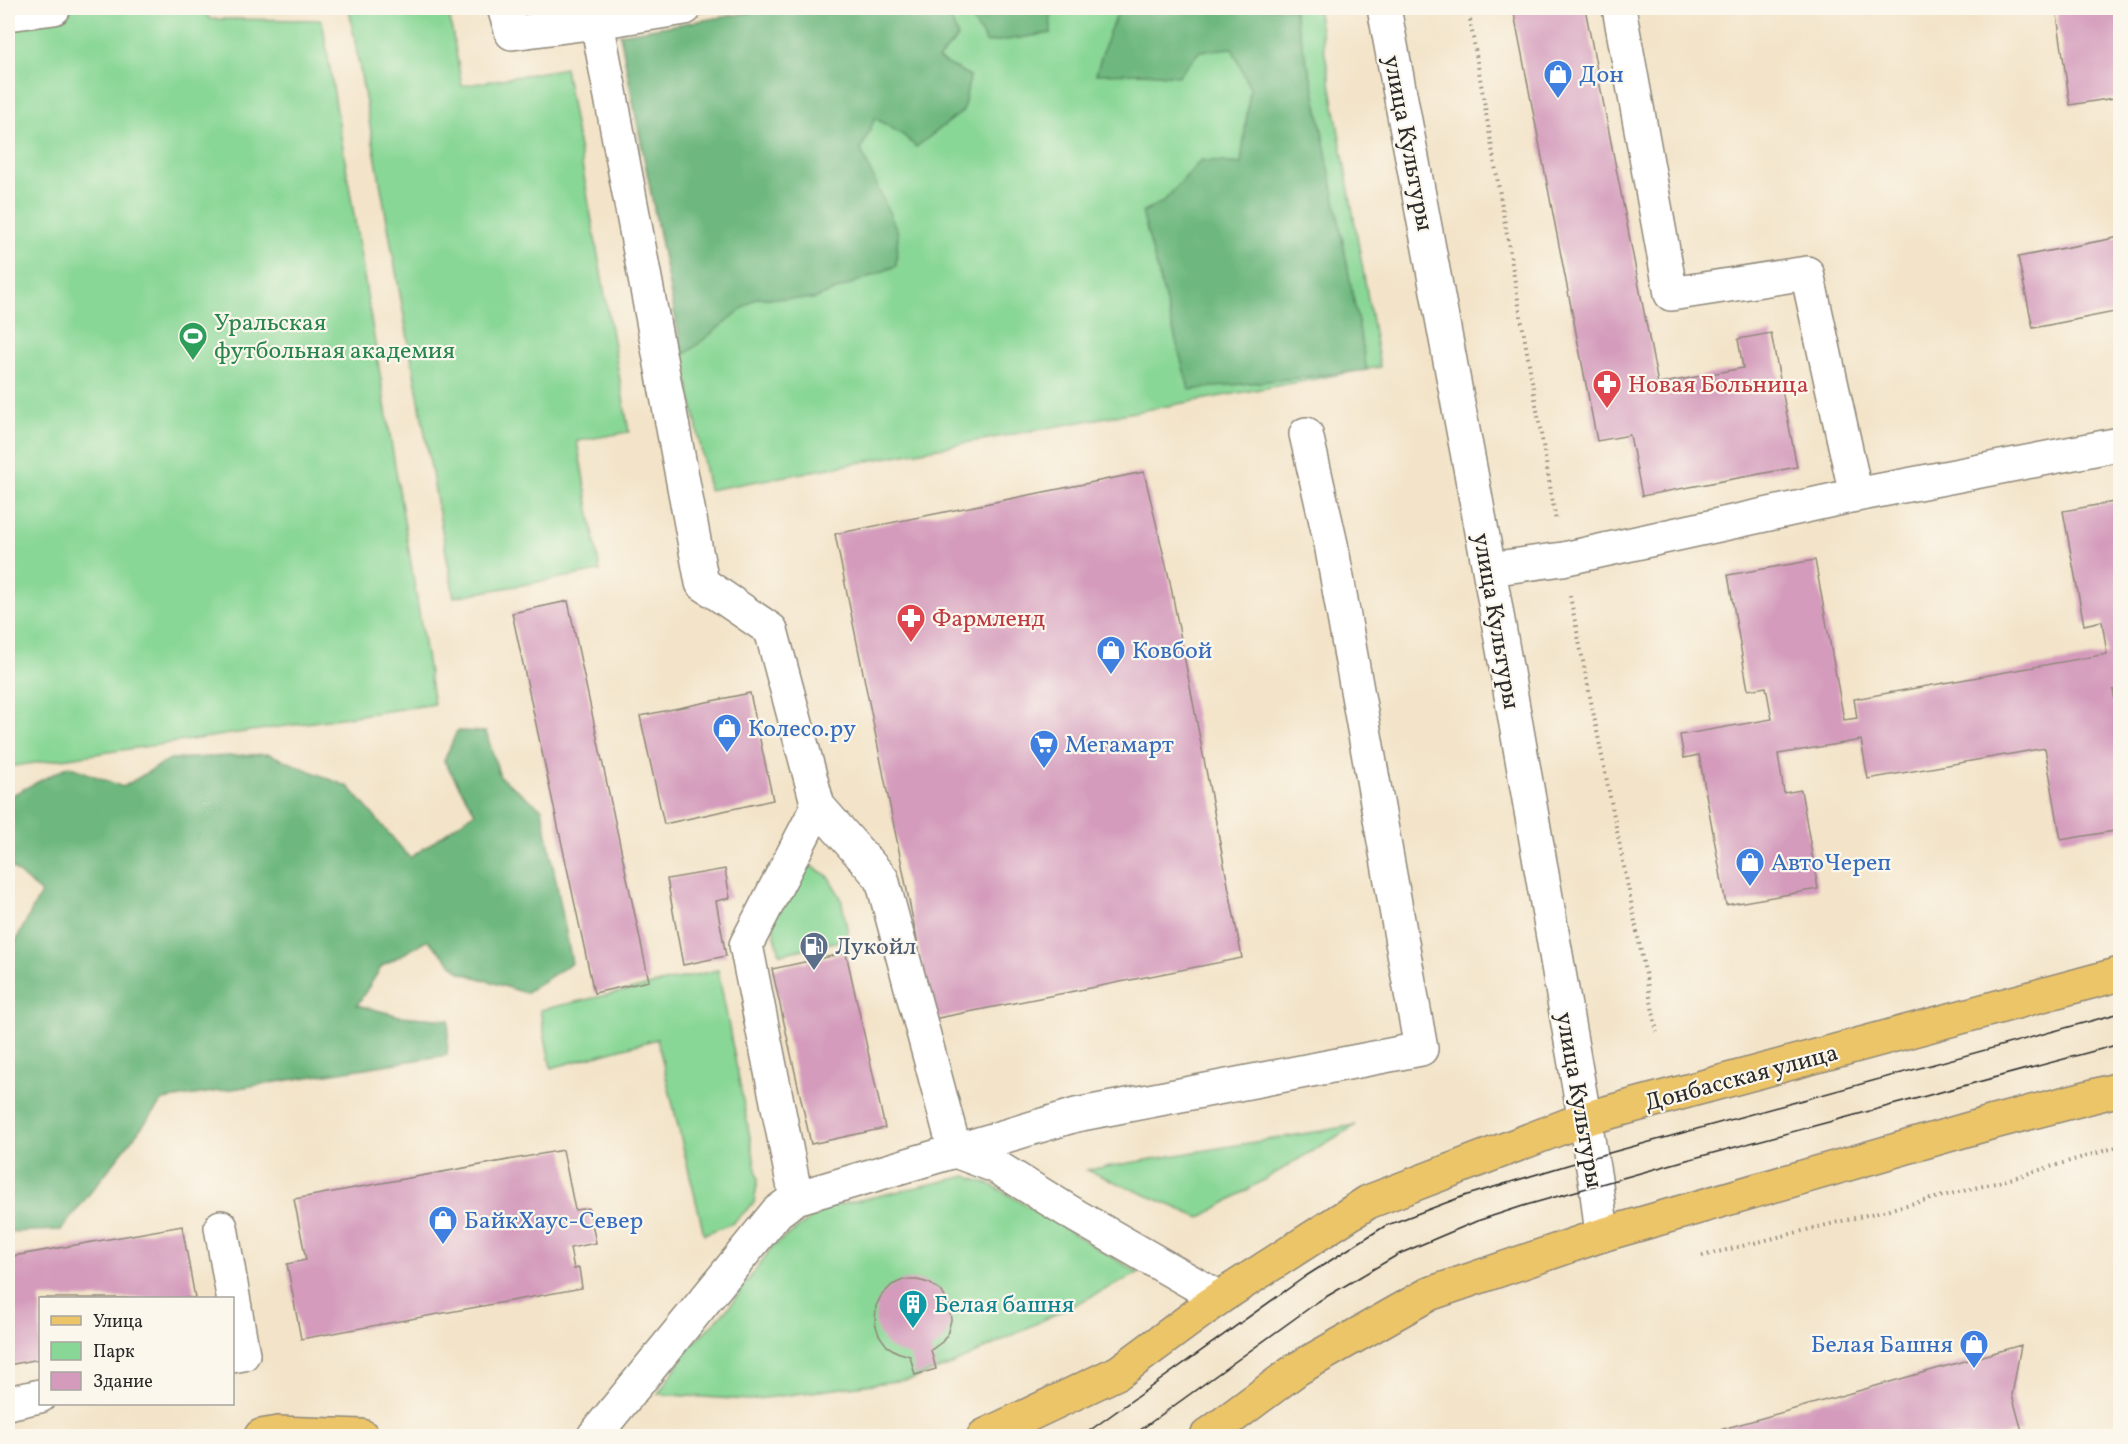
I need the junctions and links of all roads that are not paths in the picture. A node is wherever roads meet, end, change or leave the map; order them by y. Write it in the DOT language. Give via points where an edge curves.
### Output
graph roads {
  1 [pos="54,8"];
  2 [pos="504,8"];
  3 [pos="685,8"];
  4 [pos="1384,8"];
  5 [pos="1619,8"];
  6 [pos="8,14"];
  7 [pos="597,22"];
  8 [pos="1306,434"];
  9 [pos="2121,444"];
  10 [pos="1856,495"];
  11 [pos="1489,569"];
  12 [pos="818,806"];
  13 [pos="2121,974"];
  14 [pos="2121,1089"];
  15 [pos="1584,1119"];
  16 [pos="955,1151"];
  17 [pos="796,1197"];
  18 [pos="221,1227"];
  19 [pos="1602,1235"];
  20 [pos="233,1297"];
  21 [pos="1219,1298"];
  22 [pos="234,1302"];
  23 [pos="234,1356"];
  24 [pos="39,1396"];
  25 [pos="8,1402"];
  26 [pos="270,1435"];
  27 [pos="362,1437"];
  28 [pos="594,1437"];
  29 [pos="984,1437"];
  30 [pos="1207,1437"];
  1 -- 6 [label="street"];
  2 -- 7 [label="street" via="512,33"];
  3 -- 7 [label="street"];
  4 -- 11 [label="street, улица Культуры"];
  5 -- 10 [label="street" via="1671,294 1807,273"];
  7 -- 12 [label="street" via="702,583 771,630"];
  8 -- 16 [label="street" via="1331,544 1421,1049 1076,1115"];
  9 -- 10 [label="street"];
  10 -- 11 [label="street" via="1563,559"];
  11 -- 15 [label="street, улица Культуры"];
  12 -- 16 [label="street" via="882,879"];
  12 -- 17 [label="street" via="746,945"];
  13 -- 15 [label="main road, Донбасская улица"];
  14 -- 19 [label="main road"];
  15 -- 19 [label="street, улица Культуры"];
  15 -- 21 [label="main road, Донбасская улица" via="1368,1202"];
  16 -- 17 [label="street"];
  16 -- 21 [label="street" via="995,1166"];
  17 -- 28 [label="street" via="777,1212"];
  18 -- 20 [label="street"];
  19 -- 30 [label="main road" via="1429,1294 1297,1370"];
  21 -- 29 [label="main road, Донбасская улица" via="1119,1371"];
  22 -- 23 [label="street" via="243,1354"];
  24 -- 25 [label="street"];
  26 -- 27 [label="main road"];
}
